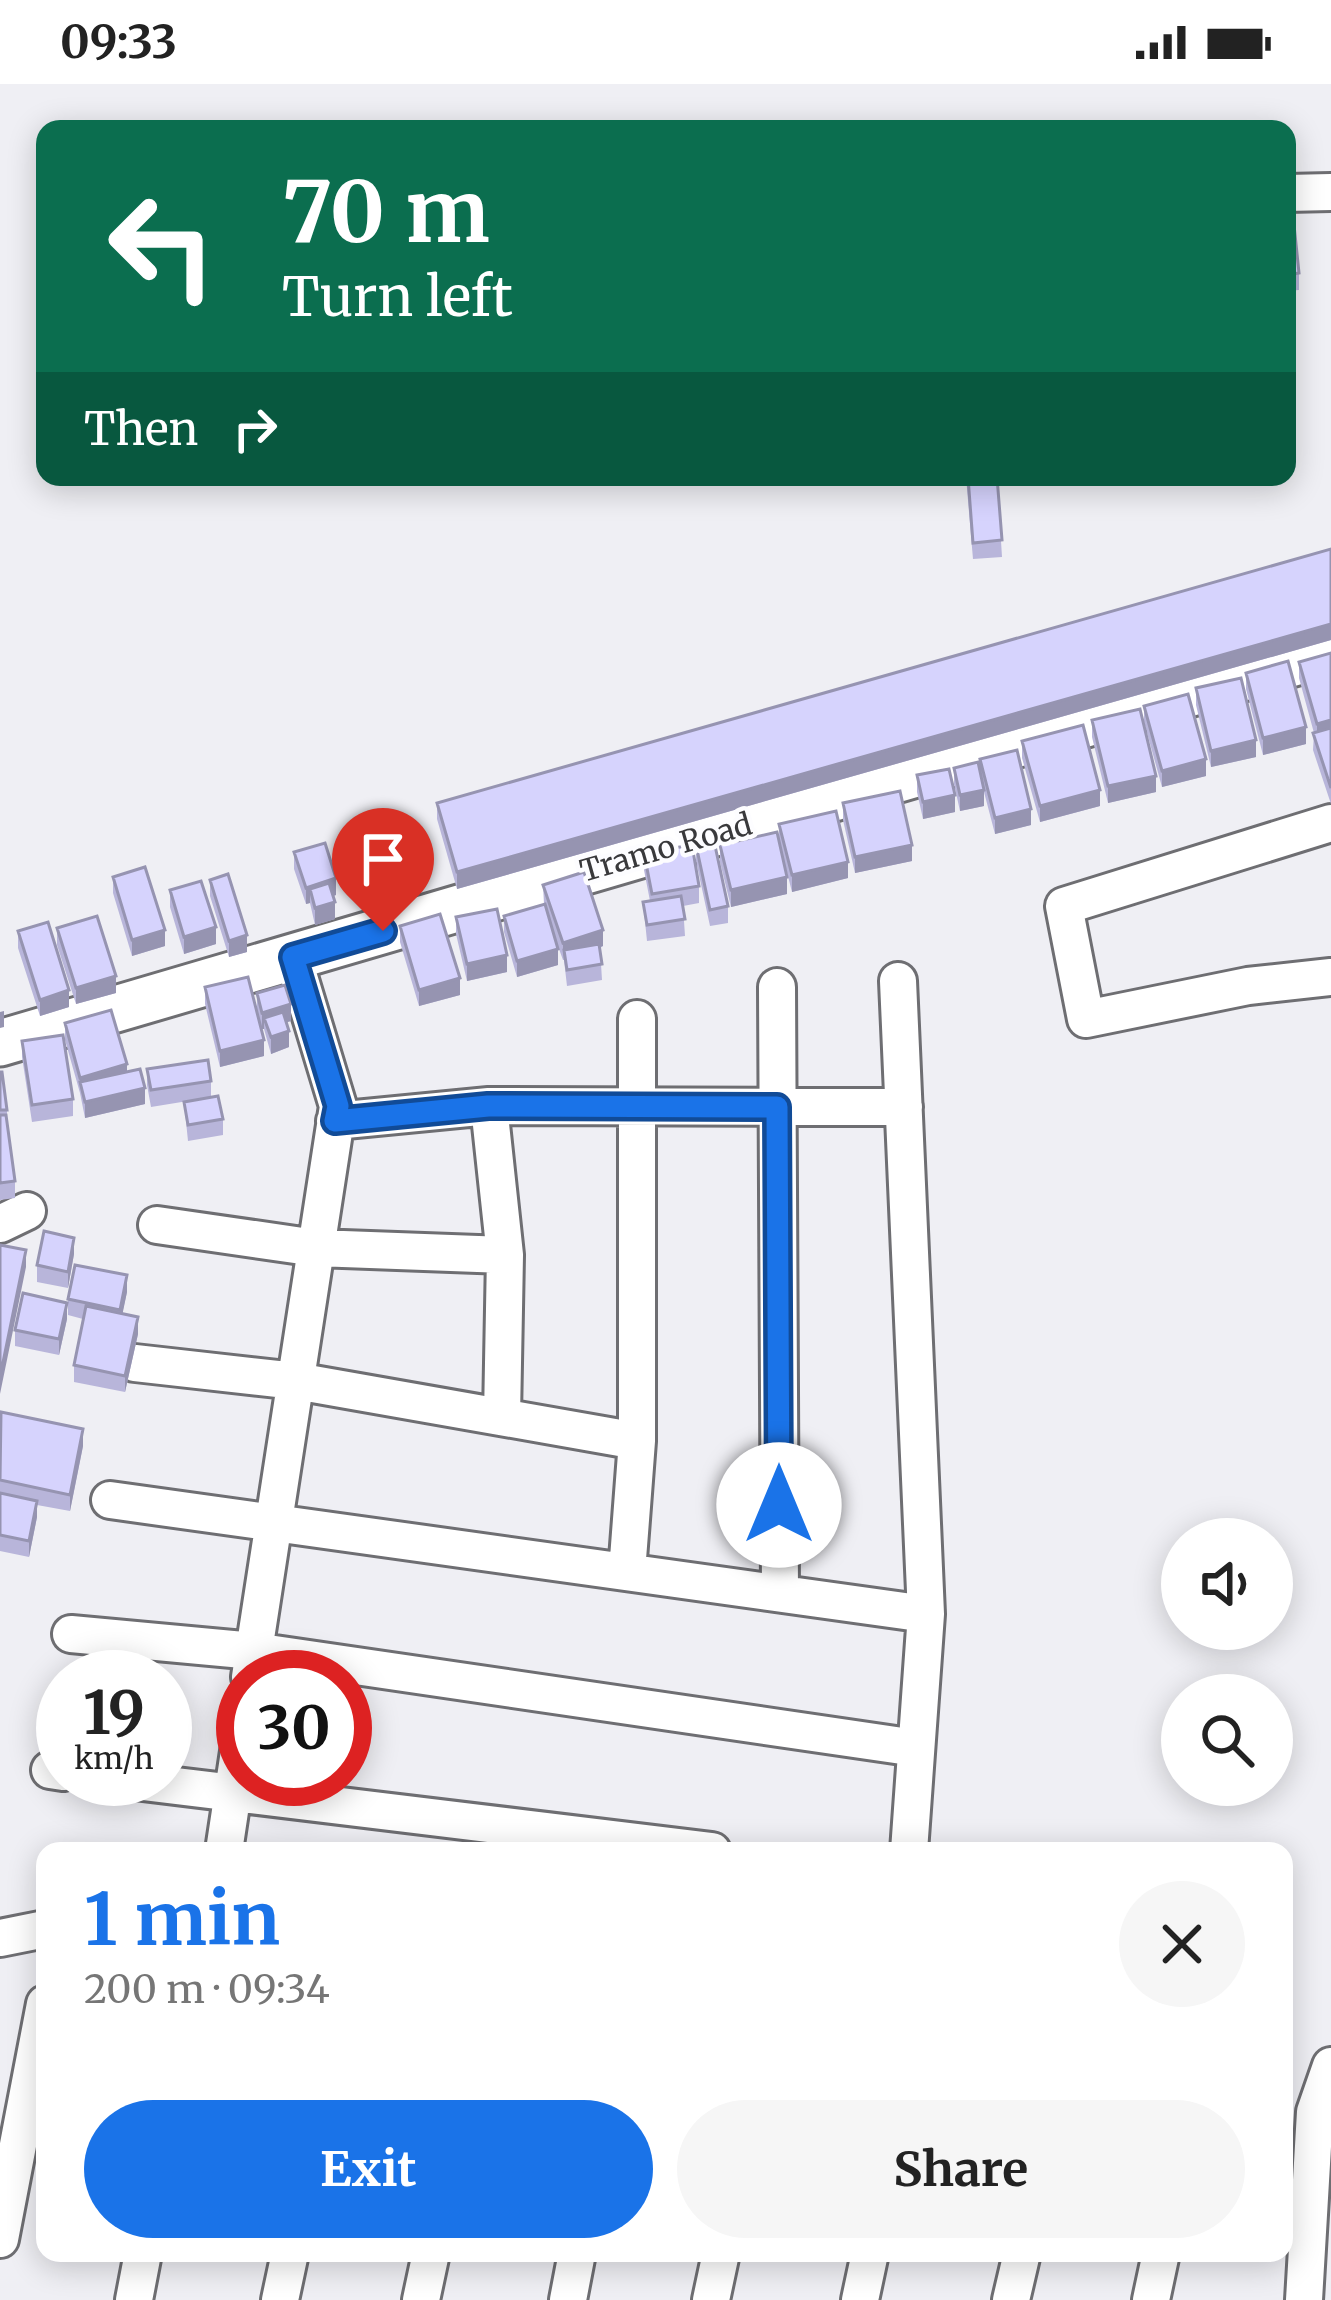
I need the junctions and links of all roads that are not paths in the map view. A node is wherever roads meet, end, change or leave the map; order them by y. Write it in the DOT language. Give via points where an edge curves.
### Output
graph roads {
  1 [pos="1331,192"];
  2 [pos="1296,193"];
  3 [pos="1331,652"];
  4 [pos="1331,824"];
  5 [pos="293,957"];
  6 [pos="1331,977"];
  7 [pos="898,981"];
  8 [pos="777,987"];
  9 [pos="637,1019"];
  10 [pos="0,1043"];
  11 [pos="488,1106"];
  12 [pos="637,1106"];
  13 [pos="777,1107"];
  14 [pos="904,1107"];
  15 [pos="335,1121"];
  16 [pos="157,1225"];
  17 [pos="316,1248"];
  18 [pos="505,1255"];
  19 [pos="135,1363"];
  20 [pos="296,1381"];
  21 [pos="502,1417"];
  22 [pos="637,1441"];
  23 [pos="110,1500"];
  24 [pos="274,1522"];
  25 [pos="627,1572"];
  26 [pos="780,1593"];
  27 [pos="926,1614"];
  28 [pos="71,1634"];
  29 [pos="254,1650"];
  30 [pos="216,1658"];
  31 [pos="372,1679"];
  32 [pos="916,1748"];
  33 [pos="230,1806"];
  34 [pos="340,1806"];
  35 [pos="225,1842"];
  36 [pos="638,1842"];
  37 [pos="910,1842"];
  38 [pos="36,1931"];
  39 [pos="0,1938"];
  40 [pos="36,2051"];
  41 [pos="1331,2066"];
  42 [pos="1322,2197"];
  43 [pos="0,2239"];
  44 [pos="141,2262"];
  45 [pos="288,2262"];
  46 [pos="429,2262"];
  47 [pos="575,2262"];
  48 [pos="719,2262"];
  49 [pos="868,2262"];
  50 [pos="1020,2262"];
  51 [pos="1159,2262"];
  52 [pos="134,2300"];
  53 [pos="280,2300"];
  54 [pos="421,2300"];
  55 [pos="568,2300"];
  56 [pos="711,2300"];
  57 [pos="860,2300"];
  58 [pos="1011,2300"];
  59 [pos="1151,2300"];
  60 [pos="1304,2300"];
  1 -- 2 [label="street"];
  3 -- 5 [label="street, Tramo Road"];
  4 -- 6 [label="street" via="1064,906 1086,1018"];
  5 -- 10 [label="street, Tramo Road"];
  5 -- 15 [label="street" via="338,1106"];
  7 -- 14 [label="street"];
  8 -- 13 [label="street"];
  9 -- 12 [label="street"];
  11 -- 12 [label="street"];
  11 -- 15 [label="street"];
  11 -- 18 [label="street"];
  12 -- 13 [label="street"];
  12 -- 22 [label="street"];
  13 -- 14 [label="street"];
  13 -- 26 [label="street"];
  14 -- 27 [label="street"];
  15 -- 17 [label="street"];
  16 -- 17 [label="street"];
  17 -- 18 [label="street"];
  17 -- 20 [label="street"];
  18 -- 21 [label="street"];
  19 -- 20 [label="street"];
  20 -- 21 [label="street"];
  20 -- 24 [label="street"];
  21 -- 22 [label="street"];
  22 -- 25 [label="street"];
  23 -- 24 [label="street"];
  24 -- 25 [label="street"];
  24 -- 29 [label="street"];
  25 -- 26 [label="street"];
  26 -- 27 [label="street"];
  27 -- 32 [label="street"];
  28 -- 30 [label="street"];
  31 -- 32 [label="street"];
  32 -- 37 [label="street"];
  33 -- 35 [label="street"];
  34 -- 36 [label="street"];
  38 -- 39 [label="street"];
  40 -- 43 [label="street"];
  41 -- 42 [label="street" via="1315,2111"];
  42 -- 60 [label="street"];
  44 -- 52 [label="street"];
  45 -- 53 [label="street"];
  46 -- 54 [label="street"];
  47 -- 55 [label="street"];
  48 -- 56 [label="street"];
  49 -- 57 [label="street"];
  50 -- 58 [label="street"];
  51 -- 59 [label="street"];
}
